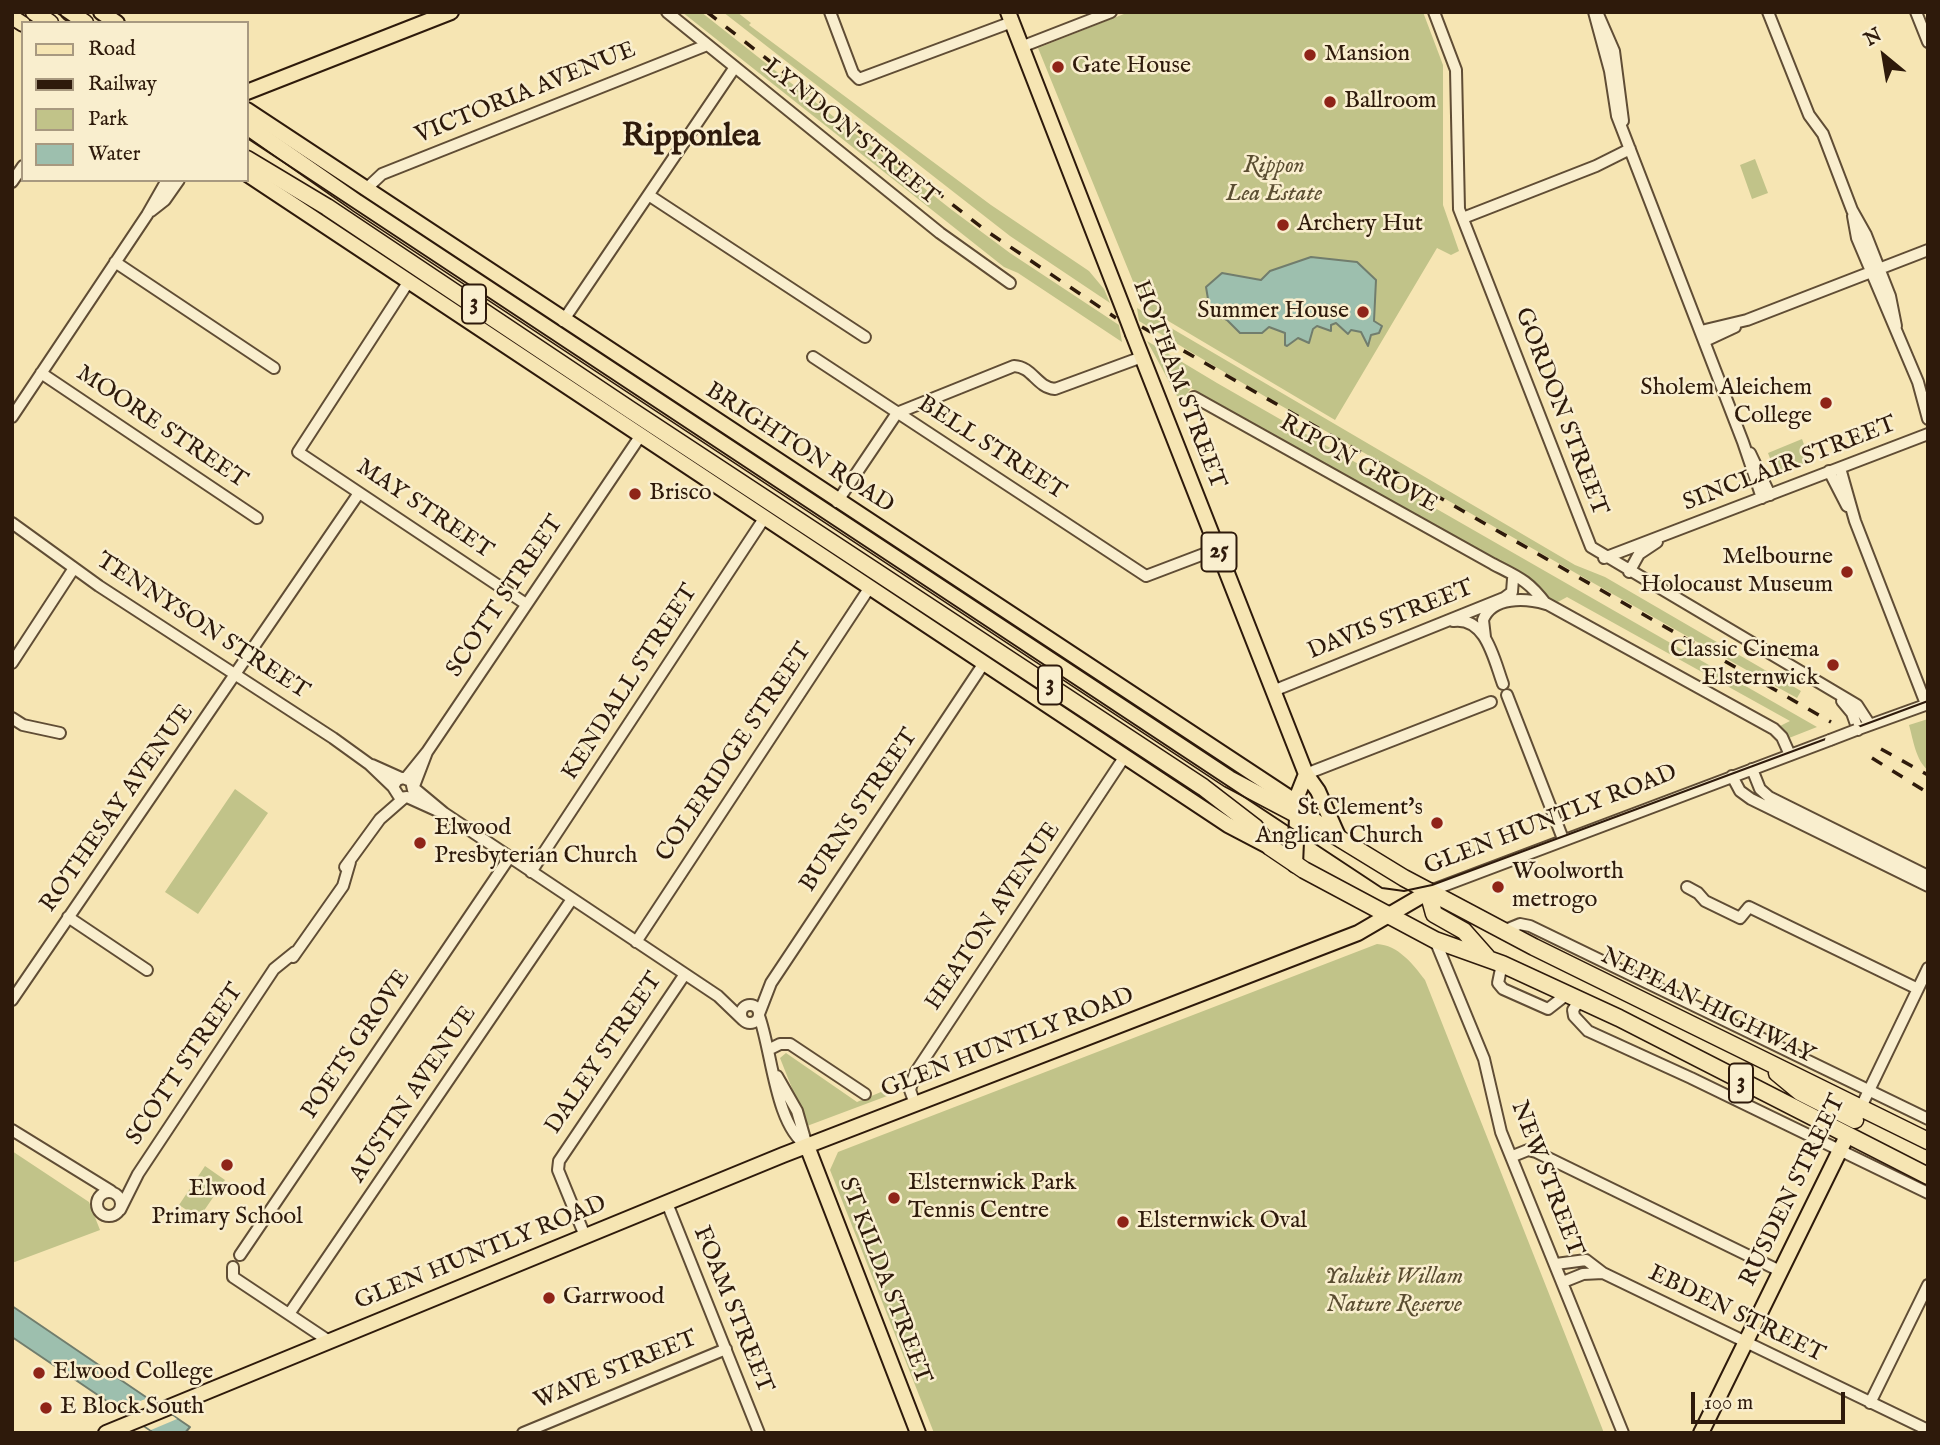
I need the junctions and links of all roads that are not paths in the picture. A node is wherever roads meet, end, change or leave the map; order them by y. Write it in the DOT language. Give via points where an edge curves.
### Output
graph roads {
  1 [pos="451,12"];
  2 [pos="667,12"];
  3 [pos="830,12"];
  4 [pos="1111,12"];
  5 [pos="1434,12"];
  6 [pos="1595,12"];
  7 [pos="1768,12"];
  8 [pos="1916,12"];
  9 [pos="1010,17"];
  10 [pos="1928,42"];
  11 [pos="707,45"];
  12 [pos="1021,47"];
  13 [pos="735,66"];
  14 [pos="248,92"];
  15 [pos="248,111"];
  16 [pos="248,127"];
  17 [pos="1632,152"];
  18 [pos="248,160"];
  19 [pos="248,175"];
  20 [pos="166,182"];
  21 [pos="178,182"];
  22 [pos="366,189"];
  23 [pos="650,196"];
  24 [pos="147,215"];
  25 [pos="344,218"];
  26 [pos="1463,218"];
  27 [pos="361,248"];
  28 [pos="1928,250"];
  29 [pos="115,262"];
  30 [pos="1875,270"];
  31 [pos="409,281"];
  32 [pos="1010,283"];
  33 [pos="494,293"];
  34 [pos="482,310"];
  35 [pos="456,311"];
  36 [pos="563,321"];
  37 [pos="519,334"];
  38 [pos="1703,336"];
  39 [pos="865,337"];
  40 [pos="813,357"];
  41 [pos="1142,357"];
  42 [pos="538,366"];
  43 [pos="274,368"];
  44 [pos="41,373"];
  45 [pos="1918,382"];
  46 [pos="1194,397"];
  47 [pos="1928,399"];
  48 [pos="897,413"];
  49 [pos="12,417"];
  50 [pos="1928,419"];
  51 [pos="1928,434"];
  52 [pos="642,435"];
  53 [pos="745,460"];
  54 [pos="776,461"];
  55 [pos="692,468"];
  56 [pos="1835,470"];
  57 [pos="733,475"];
  58 [pos="359,493"];
  59 [pos="1766,496"];
  60 [pos="837,502"];
  61 [pos="765,517"];
  62 [pos="257,518"];
  63 [pos="12,523"];
  64 [pos="821,534"];
  65 [pos="1668,535"];
  66 [pos="1217,549"];
  67 [pos="1604,558"];
  68 [pos="838,566"];
  69 [pos="74,568"];
  70 [pos="1502,568"];
  71 [pos="1629,572"];
  72 [pos="1513,579"];
  73 [pos="870,587"];
  74 [pos="968,588"];
  75 [pos="526,604"];
  76 [pos="1546,604"];
  77 [pos="978,614"];
  78 [pos="1451,621"];
  79 [pos="1485,639"];
  80 [pos="12,663"];
  81 [pos="984,663"];
  82 [pos="1059,668"];
  83 [pos="235,677"];
  84 [pos="1015,683"];
  85 [pos="1048,684"];
  86 [pos="1273,691"];
  87 [pos="1838,696"];
  88 [pos="1491,702"];
  89 [pos="1927,704"];
  90 [pos="12,718"];
  91 [pos="1870,725"];
  92 [pos="1857,730"];
  93 [pos="60,733"];
  94 [pos="1790,755"];
  95 [pos="1125,756"];
  96 [pos="369,764"];
  97 [pos="1752,769"];
  98 [pos="1306,774"];
  99 [pos="1732,776"];
  100 [pos="393,788"];
  101 [pos="408,788"];
  102 [pos="1297,810"];
  103 [pos="1784,811"];
  104 [pos="380,819"];
  105 [pos="1331,832"];
  106 [pos="1563,839"];
  107 [pos="1270,847"];
  108 [pos="509,858"];
  109 [pos="1295,865"];
  110 [pos="1901,868"];
  111 [pos="531,872"];
  112 [pos="1928,876"];
  113 [pos="1928,886"];
  114 [pos="1687,887"];
  115 [pos="1429,892"];
  116 [pos="572,899"];
  117 [pos="68,917"];
  118 [pos="1388,917"];
  119 [pos="1503,931"];
  120 [pos="1435,940"];
  121 [pos="636,942"];
  122 [pos="1571,946"];
  123 [pos="1495,962"];
  124 [pos="1569,964"];
  125 [pos="1928,968"];
  126 [pos="147,970"];
  127 [pos="685,974"];
  128 [pos="771,983"];
  129 [pos="1918,989"];
  130 [pos="718,996"];
  131 [pos="1572,998"];
  132 [pos="12,1000"];
  133 [pos="747,1006"];
  134 [pos="759,1015"];
  135 [pos="746,1022"];
  136 [pos="768,1050"];
  137 [pos="1868,1090"];
  138 [pos="864,1094"];
  139 [pos="915,1104"];
  140 [pos="1858,1114"];
  141 [pos="1928,1119"];
  142 [pos="12,1130"];
  143 [pos="1847,1136"];
  144 [pos="1928,1141"];
  145 [pos="807,1146"];
  146 [pos="1840,1152"];
  147 [pos="1513,1156"];
  148 [pos="79,1174"];
  149 [pos="138,1174"];
  150 [pos="1928,1176"];
  151 [pos="112,1191"];
  152 [pos="1928,1193"];
  153 [pos="97,1201"];
  154 [pos="667,1203"];
  155 [pos="120,1210"];
  156 [pos="585,1236"];
  157 [pos="240,1255"];
  158 [pos="1556,1264"];
  159 [pos="233,1267"];
  160 [pos="1780,1271"];
  161 [pos="1602,1273"];
  162 [pos="1563,1282"];
  163 [pos="1928,1285"];
  164 [pos="289,1314"];
  165 [pos="329,1341"];
  166 [pos="1745,1342"];
  167 [pos="726,1349"];
  168 [pos="1870,1403"];
  169 [pos="1924,1430"];
  170 [pos="106,1433"];
  171 [pos="523,1433"];
  172 [pos="759,1433"];
  173 [pos="918,1433"];
  174 [pos="1623,1433"];
  175 [pos="1701,1433"];
  1 -- 14 [label="main road"];
  2 -- 11 [label="street, LYNDON STREET"];
  3 -- 9 [label="street" via="859,79"];
  4 -- 12 [label="street"];
  5 -- 26 [label="street, GORDON STREET" via="1456,70 1458,202"];
  6 -- 17 [label="street" via="1610,71 1612,102"];
  7 -- 30 [label="street" via="1809,115 1823,134 1866,234"];
  8 -- 10 [label="street"];
  9 -- 12 [label="main road, HOTHAM STREET / 25"];
  11 -- 13 [label="street, LYNDON STREET"];
  11 -- 22 [label="street, VICTORIA AVENUE" via="382,174"];
  12 -- 41 [label="main road, HOTHAM STREET / 25, bridge"];
  13 -- 23 [label="street"];
  13 -- 32 [label="street, LYNDON STREET" via="940,233"];
  15 -- 22 [label="main road, BRIGHTON ROAD"];
  16 -- 33 [label="highway, BRIGHTON ROAD / 3"];
  17 -- 26 [label="street"];
  17 -- 38 [label="street"];
  18 -- 25 [label="highway, 3"];
  19 -- 27 [label="main road"];
  20 -- 24 [label="street"];
  21 -- 24 [label="street"];
  22 -- 36 [label="main road, BRIGHTON ROAD"];
  23 -- 36 [label="street"];
  23 -- 39 [label="street"];
  24 -- 29 [label="street"];
  25 -- 27 [label="main road"];
  25 -- 34 [label="highway, 3"];
  26 -- 67 [label="street, GORDON STREET" via="1586,538"];
  27 -- 31 [label="main road"];
  28 -- 30 [label="street"];
  29 -- 43 [label="street"];
  29 -- 44 [label="street"];
  30 -- 38 [label="street"];
  30 -- 45 [label="street" via="1880,299"];
  31 -- 35 [label="main road"];
  31 -- 58 [label="street, MAY STREET" via="298,452"];
  33 -- 34 [label="highway"];
  33 -- 53 [label="highway, BRIGHTON ROAD / 3"];
  34 -- 35 [label="main road"];
  34 -- 37 [label="highway, 3"];
  35 -- 42 [label="main road"];
  36 -- 54 [label="main road, BRIGHTON ROAD"];
  37 -- 42 [label="main road"];
  37 -- 57 [label="highway, 3"];
  38 -- 59 [label="street"];
  40 -- 48 [label="street, BELL STREET"];
  41 -- 48 [label="street" via="1055,389 1043,386 1025,368 1012,366"];
  41 -- 66 [label="main road, HOTHAM STREET / 25"];
  42 -- 52 [label="main road"];
  44 -- 49 [label="street"];
  44 -- 62 [label="street, MOORE STREET"];
  45 -- 47 [label="street"];
  45 -- 50 [label="street"];
  46 -- 70 [label="street, RIPON GROVE"];
  48 -- 60 [label="street"];
  48 -- 66 [label="street, BELL STREET" via="1146,576"];
  51 -- 56 [label="street, SINCLAIR STREET"];
  52 -- 55 [label="main road"];
  52 -- 75 [label="street, SCOTT STREET"];
  53 -- 54 [label="main road"];
  53 -- 57 [label="highway"];
  53 -- 77 [label="highway, BRIGHTON ROAD / 3"];
  54 -- 60 [label="main road, BRIGHTON ROAD"];
  55 -- 57 [label="main road"];
  55 -- 61 [label="main road"];
  56 -- 59 [label="street, SINCLAIR STREET"];
  56 -- 89 [label="street"];
  57 -- 64 [label="highway, 3"];
  58 -- 75 [label="street, MAY STREET"];
  58 -- 83 [label="street, ROTHESAY AVENUE"];
  59 -- 65 [label="street, SINCLAIR STREET"];
  60 -- 74 [label="main road, BRIGHTON ROAD"];
  61 -- 68 [label="main road"];
  61 -- 111 [label="street, KENDALL STREET"];
  63 -- 69 [label="street, TENNYSON STREET"];
  64 -- 68 [label="main road"];
  64 -- 85 [label="highway, 3"];
  65 -- 67 [label="street, SINCLAIR STREET"];
  65 -- 71 [label="street, SINCLAIR STREET" via="1639,554"];
  66 -- 86 [label="main road, HOTHAM STREET / 25"];
  67 -- 71 [label="street, GORDON STREET"];
  68 -- 73 [label="main road"];
  69 -- 80 [label="street"];
  69 -- 83 [label="street, TENNYSON STREET"];
  70 -- 72 [label="street, RIPON GROVE"];
  70 -- 76 [label="street, RIPON GROVE" via="1524,579"];
  71 -- 87 [label="street, GORDON STREET"];
  72 -- 76 [label="street, RIPON GROVE"];
  72 -- 78 [label="street, DAVIS STREET" via="1509,595"];
  73 -- 81 [label="main road"];
  73 -- 121 [label="street, COLERIDGE STREET"];
  74 -- 77 [label="main road"];
  74 -- 102 [label="main road, BRIGHTON ROAD"];
  75 -- 101 [label="street, SCOTT STREET"];
  76 -- 79 [label="street, DAVIS STREET" via="1520,598 1491,609 1483,620"];
  76 -- 94 [label="street, RIPON GROVE" via="1774,729"];
  77 -- 82 [label="highway, BRIGHTON ROAD / 3"];
  78 -- 79 [label="street" via="1471,621"];
  78 -- 86 [label="street, DAVIS STREET"];
  79 -- 106 [label="street"];
  81 -- 84 [label="main road"];
  81 -- 128 [label="street, BURNS STREET"];
  82 -- 85 [label="highway"];
  82 -- 102 [label="highway, BRIGHTON ROAD / 3" via="1213,769"];
  83 -- 96 [label="street, TENNYSON STREET"];
  83 -- 117 [label="street, ROTHESAY AVENUE"];
  84 -- 85 [label="main road"];
  84 -- 95 [label="main road"];
  85 -- 107 [label="highway, 3" via="1217,796 1255,827"];
  86 -- 98 [label="main road, HOTHAM STREET / 25"];
  87 -- 91 [label="street, GORDON STREET" via="1860,707"];
  87 -- 92 [label="street, GORDON STREET" via="1852,713"];
  88 -- 98 [label="street"];
  89 -- 91 [label="street, GLEN HUNTLY ROAD"];
  90 -- 93 [label="street"];
  91 -- 92 [label="street, GLEN HUNTLY ROAD"];
  92 -- 94 [label="street, GLEN HUNTLY ROAD, bridge"];
  94 -- 97 [label="street, GLEN HUNTLY ROAD"];
  95 -- 107 [label="main road" via="1236,831"];
  95 -- 139 [label="street, HEATON AVENUE" via="915,1073 910,1090"];
  96 -- 100 [label="street"];
  96 -- 101 [label="street"];
  97 -- 99 [label="street, GLEN HUNTLY ROAD"];
  97 -- 103 [label="street" via="1761,791"];
  98 -- 102 [label="main road"];
  98 -- 105 [label="main road, HOTHAM STREET / 25" via="1318,790"];
  99 -- 103 [label="street" via="1744,794"];
  99 -- 106 [label="street, GLEN HUNTLY ROAD"];
  100 -- 101 [label="street" via="397,796"];
  100 -- 104 [label="street"];
  101 -- 104 [label="street"];
  101 -- 108 [label="street"];
  102 -- 105 [label="highway, BRIGHTON ROAD / 3"];
  102 -- 109 [label="main road"];
  103 -- 110 [label="street"];
  104 -- 149 [label="street, SCOTT STREET" via="341,873 334,896 288,967 269,981"];
  105 -- 115 [label="highway, BRIGHTON ROAD / 3"];
  106 -- 115 [label="street, GLEN HUNTLY ROAD"];
  107 -- 109 [label="highway, 3"];
  108 -- 111 [label="street"];
  108 -- 157 [label="street, POETS GROVE"];
  109 -- 118 [label="highway, 3"];
  110 -- 112 [label="street"];
  110 -- 113 [label="street"];
  111 -- 116 [label="street"];
  114 -- 129 [label="street" via="1740,918 1749,907"];
  115 -- 118 [label="main road, GLEN HUNTLY ROAD"];
  115 -- 119 [label="highway, NEPEAN HIGHWAY / 3"];
  115 -- 123 [label="highway" via="1435,915 1464,930"];
  116 -- 121 [label="street"];
  116 -- 164 [label="street, AUSTIN AVENUE"];
  117 -- 126 [label="street"];
  117 -- 132 [label="street, ROTHESAY AVENUE"];
  118 -- 120 [label="highway, NEPEAN HIGHWAY / 3"];
  118 -- 139 [label="main road, GLEN HUNTLY ROAD" via="1291,960"];
  119 -- 122 [label="street" via="1524,924"];
  119 -- 124 [label="highway, NEPEAN HIGHWAY / 3"];
  120 -- 123 [label="highway, NEPEAN HIGHWAY / 3"];
  120 -- 147 [label="street, NEW STREET" via="1481,1050 1498,1124"];
  121 -- 127 [label="street"];
  122 -- 124 [label="street"];
  122 -- 137 [label="street"];
  123 -- 131 [label="highway, NEPEAN HIGHWAY / 3"];
  124 -- 140 [label="highway, NEPEAN HIGHWAY / 3" via="1768,1063 1800,1093"];
  125 -- 129 [label="street, RUSDEN STREET"];
  127 -- 130 [label="street"];
  127 -- 156 [label="street, DALEY STREET" via="559,1161 558,1170"];
  128 -- 133 [label="street, BURNS STREET"];
  128 -- 134 [label="street, BURNS STREET"];
  129 -- 137 [label="street, RUSDEN STREET"];
  130 -- 133 [label="street"];
  130 -- 135 [label="street"];
  131 -- 143 [label="highway, NEPEAN HIGHWAY / 3"];
  131 -- 146 [label="street" via="1574,1016 1588,1031"];
  133 -- 134 [label="street" via="756,1007"];
  133 -- 135 [label="street" via="740,1014"];
  134 -- 135 [label="street"];
  134 -- 136 [label="street"];
  135 -- 136 [label="street" via="757,1030"];
  136 -- 138 [label="street" via="790,1044"];
  136 -- 145 [label="street, ST KILDA STREET" via="795,1135"];
  137 -- 140 [label="street, RUSDEN STREET"];
  137 -- 141 [label="street"];
  139 -- 145 [label="main road, GLEN HUNTLY ROAD"];
  140 -- 143 [label="highway, RUSDEN STREET"];
  140 -- 144 [label="highway"];
  142 -- 148 [label="street"];
  143 -- 146 [label="main road, RUSDEN STREET"];
  143 -- 150 [label="highway, NEPEAN HIGHWAY / 3"];
  145 -- 154 [label="main road, GLEN HUNTLY ROAD"];
  145 -- 173 [label="main road, ST KILDA STREET"];
  146 -- 152 [label="street"];
  146 -- 160 [label="main road, RUSDEN STREET"];
  147 -- 158 [label="street, NEW STREET"];
  147 -- 160 [label="street" via="1536,1152"];
  148 -- 151 [label="street"];
  148 -- 153 [label="street"];
  149 -- 151 [label="street, SCOTT STREET"];
  149 -- 155 [label="street, SCOTT STREET"];
  151 -- 153 [label="street"];
  151 -- 155 [label="street" via="121,1198"];
  153 -- 155 [label="street" via="104,1215 113,1216"];
  154 -- 156 [label="main road, GLEN HUNTLY ROAD"];
  154 -- 167 [label="street, FOAM STREET"];
  156 -- 165 [label="main road, GLEN HUNTLY ROAD"];
  158 -- 161 [label="street, EBDEN STREET" via="1586,1261"];
  158 -- 162 [label="street, NEW STREET"];
  159 -- 164 [label="street" via="233,1277"];
  160 -- 166 [label="main road, RUSDEN STREET"];
  161 -- 162 [label="street"];
  161 -- 166 [label="street, EBDEN STREET"];
  162 -- 174 [label="street, NEW STREET"];
  163 -- 168 [label="street"];
  164 -- 165 [label="street"];
  165 -- 170 [label="main road, GLEN HUNTLY ROAD"];
  166 -- 168 [label="street, EBDEN STREET"];
  166 -- 175 [label="main road, RUSDEN STREET"];
  167 -- 171 [label="street, WAVE STREET"];
  167 -- 172 [label="street, FOAM STREET"];
  168 -- 169 [label="street, EBDEN STREET"];
}
